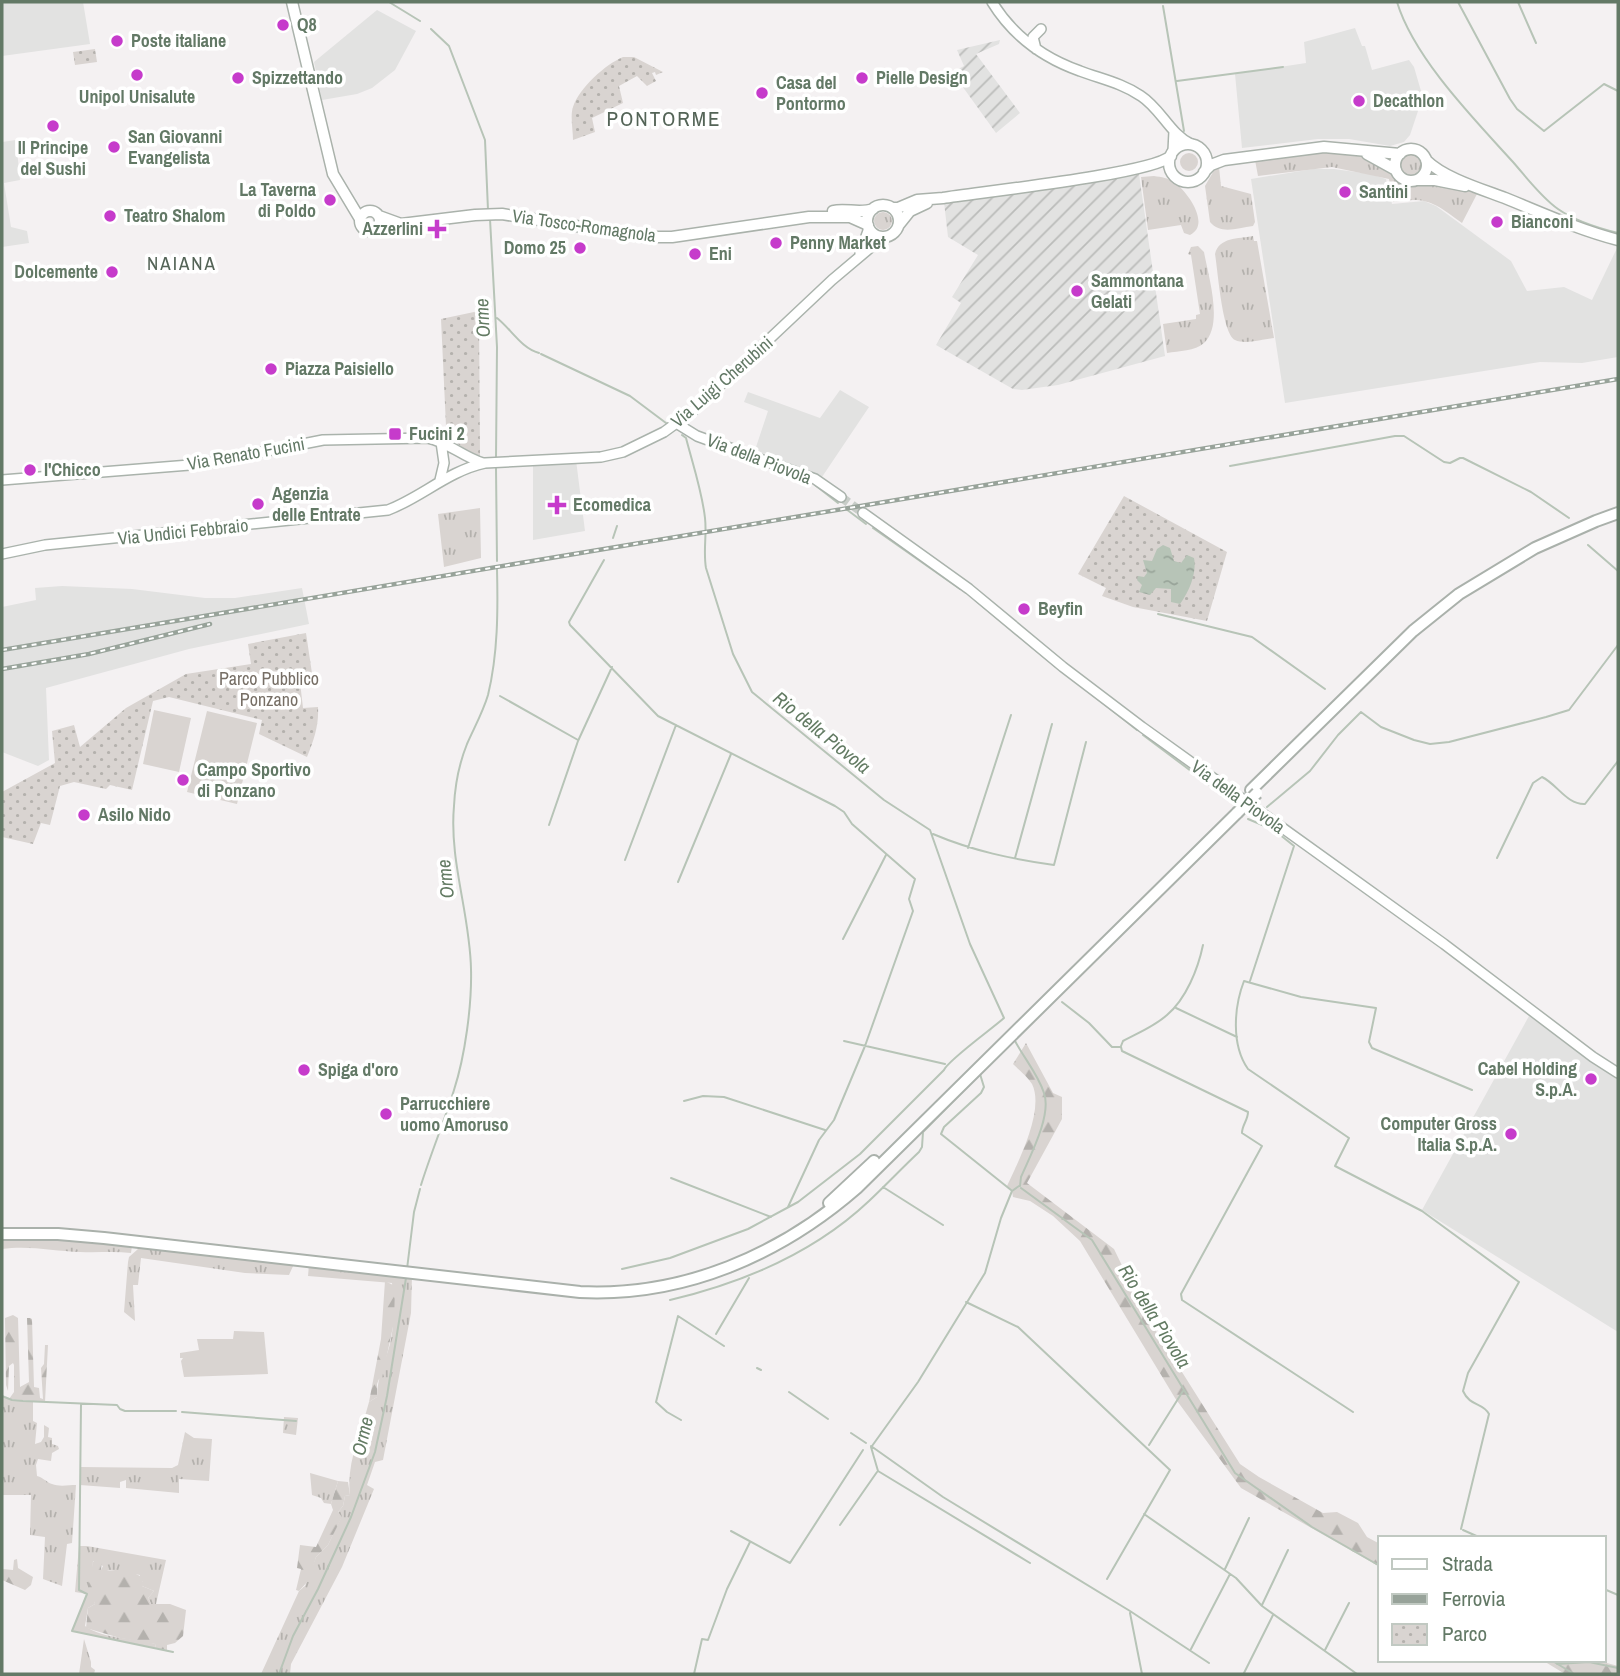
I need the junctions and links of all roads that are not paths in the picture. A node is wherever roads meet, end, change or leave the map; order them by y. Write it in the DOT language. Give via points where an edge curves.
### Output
graph roads {
  1 [pos="292,2"];
  2 [pos="992,2"];
  3 [pos="1041,29"];
  4 [pos="1037,50"];
  5 [pos="1174,131"];
  6 [pos="1191,144"];
  7 [pos="1202,149"];
  8 [pos="1360,151"];
  9 [pos="1172,153"];
  10 [pos="1400,154"];
  11 [pos="1242,156"];
  12 [pos="1426,160"];
  13 [pos="1396,170"];
  14 [pos="1120,172"];
  15 [pos="1204,172"];
  16 [pos="1173,174"];
  17 [pos="1417,180"];
  18 [pos="1483,190"];
  19 [pos="349,198"];
  20 [pos="943,198"];
  21 [pos="874,208"];
  22 [pos="892,208"];
  23 [pos="376,217"];
  24 [pos="808,218"];
  25 [pos="360,219"];
  26 [pos="898,226"];
  27 [pos="868,227"];
  28 [pos="883,237"];
  29 [pos="1618,240"];
  30 [pos="852,262"];
  31 [pos="676,423"];
  32 [pos="441,442"];
  33 [pos="485,463"];
  34 [pos="2,480"];
  35 [pos="440,481"];
  36 [pos="841,497"];
  37 [pos="863,513"];
  38 [pos="1618,513"];
  39 [pos="1618,520"];
  40 [pos="2,554"];
  41 [pos="1254,791"];
  42 [pos="1618,1073"];
  43 [pos="2,1227"];
  44 [pos="2,1234"];
  45 [pos="290,1256"];
  1 -- 19 [label="main road" via="330,163"];
  2 -- 4 [label="main road" via="1011,28"];
  3 -- 4 [label="main road" via="1033,37"];
  4 -- 5 [label="main road" via="1131,90 1157,108"];
  5 -- 6 [label="main road"];
  5 -- 9 [label="main road"];
  6 -- 7 [label="main road"];
  6 -- 9 [label="main road"];
  7 -- 11 [label="main road"];
  7 -- 15 [label="main road" via="1207,160"];
  8 -- 10 [label="main road"];
  8 -- 11 [label="main road" via="1324,146"];
  8 -- 13 [label="main road"];
  9 -- 14 [label="main road" via="1159,163"];
  9 -- 16 [label="main road"];
  10 -- 12 [label="main road" via="1413,149"];
  10 -- 13 [label="main road"];
  11 -- 15 [label="main road" via="1215,163"];
  12 -- 17 [label="main road" via="1425,173"];
  12 -- 18 [label="main road"];
  13 -- 17 [label="main road" via="1407,181"];
  14 -- 16 [label="main road"];
  14 -- 20 [label="main road"];
  15 -- 16 [label="main road" via="1191,181"];
  17 -- 18 [label="main road"];
  18 -- 29 [label="main road"];
  19 -- 23 [label="main road"];
  19 -- 25 [label="main road"];
  20 -- 22 [label="main road"];
  20 -- 26 [label="main road" via="914,209"];
  21 -- 22 [label="main road"];
  21 -- 24 [label="main road, Via Tosco-Romagnola"];
  21 -- 27 [label="main road" via="868,215"];
  22 -- 26 [label="main road"];
  23 -- 24 [label="main road, Via Tosco-Romagnola" via="401,224 502,214 644,237"];
  23 -- 25 [label="main road" via="364,214"];
  23 -- 25 [label="main road, Via Tosco-Romagnola" via="374,231 363,228"];
  24 -- 27 [label="main road, Via Tosco-Romagnola" via="850,217"];
  26 -- 28 [label="main road"];
  27 -- 28 [label="main road"];
  27 -- 30 [label="main road, Via Luigi Cherubini" via="864,245"];
  28 -- 30 [label="main road, Via Luigi Cherubini"];
  30 -- 31 [label="main road, Via Luigi Cherubini"];
  31 -- 33 [label="main road, Via Luigi Cherubini" via="643,443 612,454"];
  31 -- 36 [label="main road, Via della Piovola" via="697,436 815,479"];
  32 -- 33 [label="main road, Via Renato Fucini"];
  32 -- 34 [label="main road, Via Renato Fucini" via="412,436 323,440 202,464"];
  32 -- 35 [label="main road" via="444,463"];
  33 -- 35 [label="main road, Via Undici Febbraio"];
  35 -- 40 [label="main road, Via Undici Febbraio" via="388,510 45,545"];
  37 -- 42 [label="main road, Via della Piovola" via="969,589 1142,727"];
  38 -- 41 [label="highway" via="1525,553 1446,604 1413,631"];
  39 -- 41 [label="highway" via="1539,553 1450,609"];
  41 -- 45 [label="highway" via="828,1204 787,1232 737,1257 629,1284 568,1284"];
  43 -- 45 [label="highway" via="105,1231"];
  44 -- 45 [label="highway" via="58,1234"];
}
